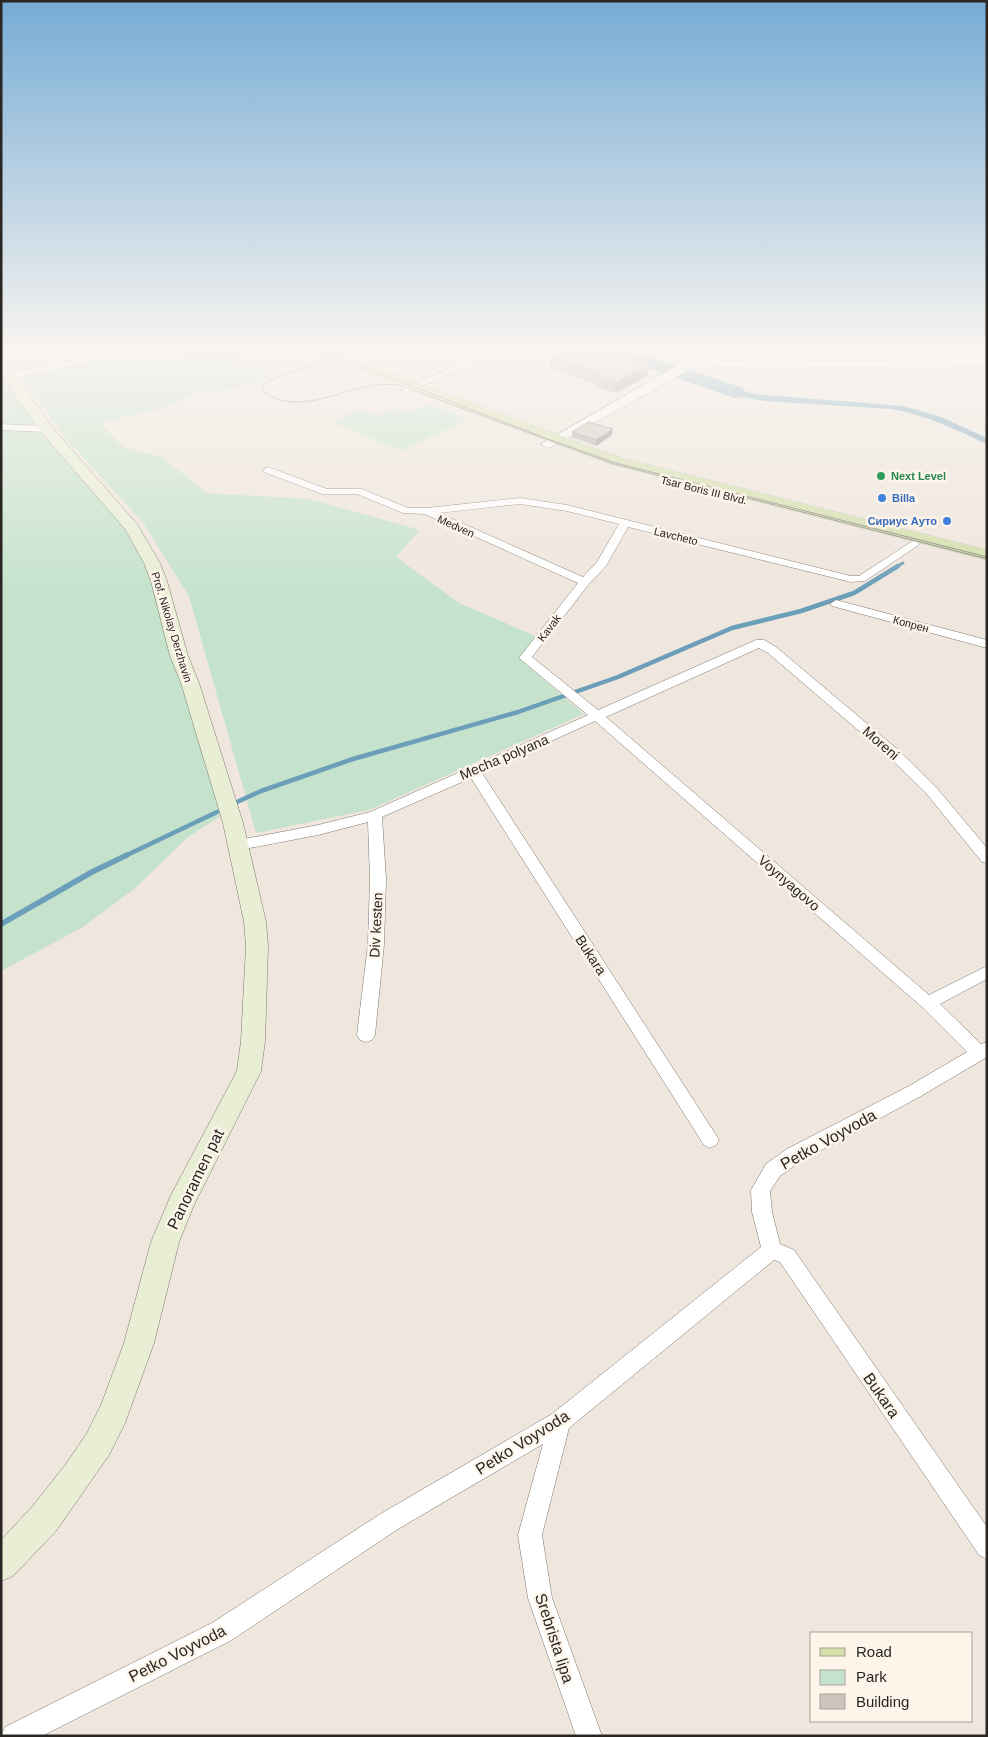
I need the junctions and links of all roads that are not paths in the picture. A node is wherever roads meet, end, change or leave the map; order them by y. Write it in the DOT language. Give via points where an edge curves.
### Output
graph roads {
  1 [pos="25,428"];
  2 [pos="515,428"];
  3 [pos="576,428"];
  4 [pos="46,429"];
  5 [pos="551,442"];
  6 [pos="268,470"];
  7 [pos="427,511"];
  8 [pos="625,523"];
  9 [pos="914,544"];
  10 [pos="987,556"];
  11 [pos="987,562"];
  12 [pos="585,582"];
  13 [pos="836,604"];
  14 [pos="760,643"];
  15 [pos="987,644"];
  16 [pos="597,716"];
  17 [pos="472,770"];
  18 [pos="375,815"];
  19 [pos="239,845"];
  20 [pos="987,858"];
  21 [pos="987,972"];
  22 [pos="928,1004"];
  23 [pos="366,1035"];
  24 [pos="983,1051"];
  25 [pos="710,1140"];
  26 [pos="772,1250"];
  27 [pos="560,1422"];
  28 [pos="987,1547"];
  29 [pos="1,1564"];
  30 [pos="14,1736"];
  31 [pos="589,1736"];
  1 -- 4 [label="street"];
  2 -- 5 [label="main road, Tsar Boris III Blvd."];
  3 -- 5 [label="street"];
  4 -- 19 [label="main road, Prof. Nikolay Derzhavin" via="132,528 152,563"];
  5 -- 9 [label="main road, Tsar Boris III Blvd." via="614,467"];
  5 -- 10 [label="main road, Tsar Boris III Blvd."];
  6 -- 7 [label="street, Medven" via="326,492 358,491 407,510"];
  7 -- 8 [label="street, Lavcheto" via="520,501 567,508"];
  7 -- 12 [label="street, Medven"];
  8 -- 9 [label="street, Lavcheto" via="851,579 861,579"];
  8 -- 12 [label="street, Kavak" via="602,564"];
  9 -- 11 [label="main road, Tsar Boris III Blvd."];
  12 -- 16 [label="street, Kavak" via="525,658"];
  13 -- 15 [label="street, Копрен"];
  14 -- 16 [label="street, Mecha polyana"];
  14 -- 20 [label="street, Moreni" via="891,751 932,790"];
  16 -- 17 [label="street, Mecha polyana"];
  16 -- 22 [label="street, Voynyagovo"];
  17 -- 18 [label="street, Mecha polyana"];
  17 -- 25 [label="street, Bukara"];
  18 -- 19 [label="street, Mecha polyana"];
  18 -- 23 [label="street, Div kesten" via="378,879 376,944"];
  19 -- 29 [label="main road, Panoramen pat" via="257,946 249,1071 181,1203 165,1242 139,1343 106,1428 84,1465 44,1518"];
  21 -- 22 [label="street"];
  22 -- 24 [label="street, Voynyagovo"];
  24 -- 26 [label="street, Petko Voyvoda" via="916,1091 794,1155 773,1170 760,1190"];
  26 -- 27 [label="street, Petko Voyvoda"];
  26 -- 28 [label="street, Bukara" via="787,1256"];
  27 -- 30 [label="street, Petko Voyvoda" via="390,1521 221,1632"];
  27 -- 31 [label="street, Srebrista lipa" via="530,1535 540,1598"];
}
